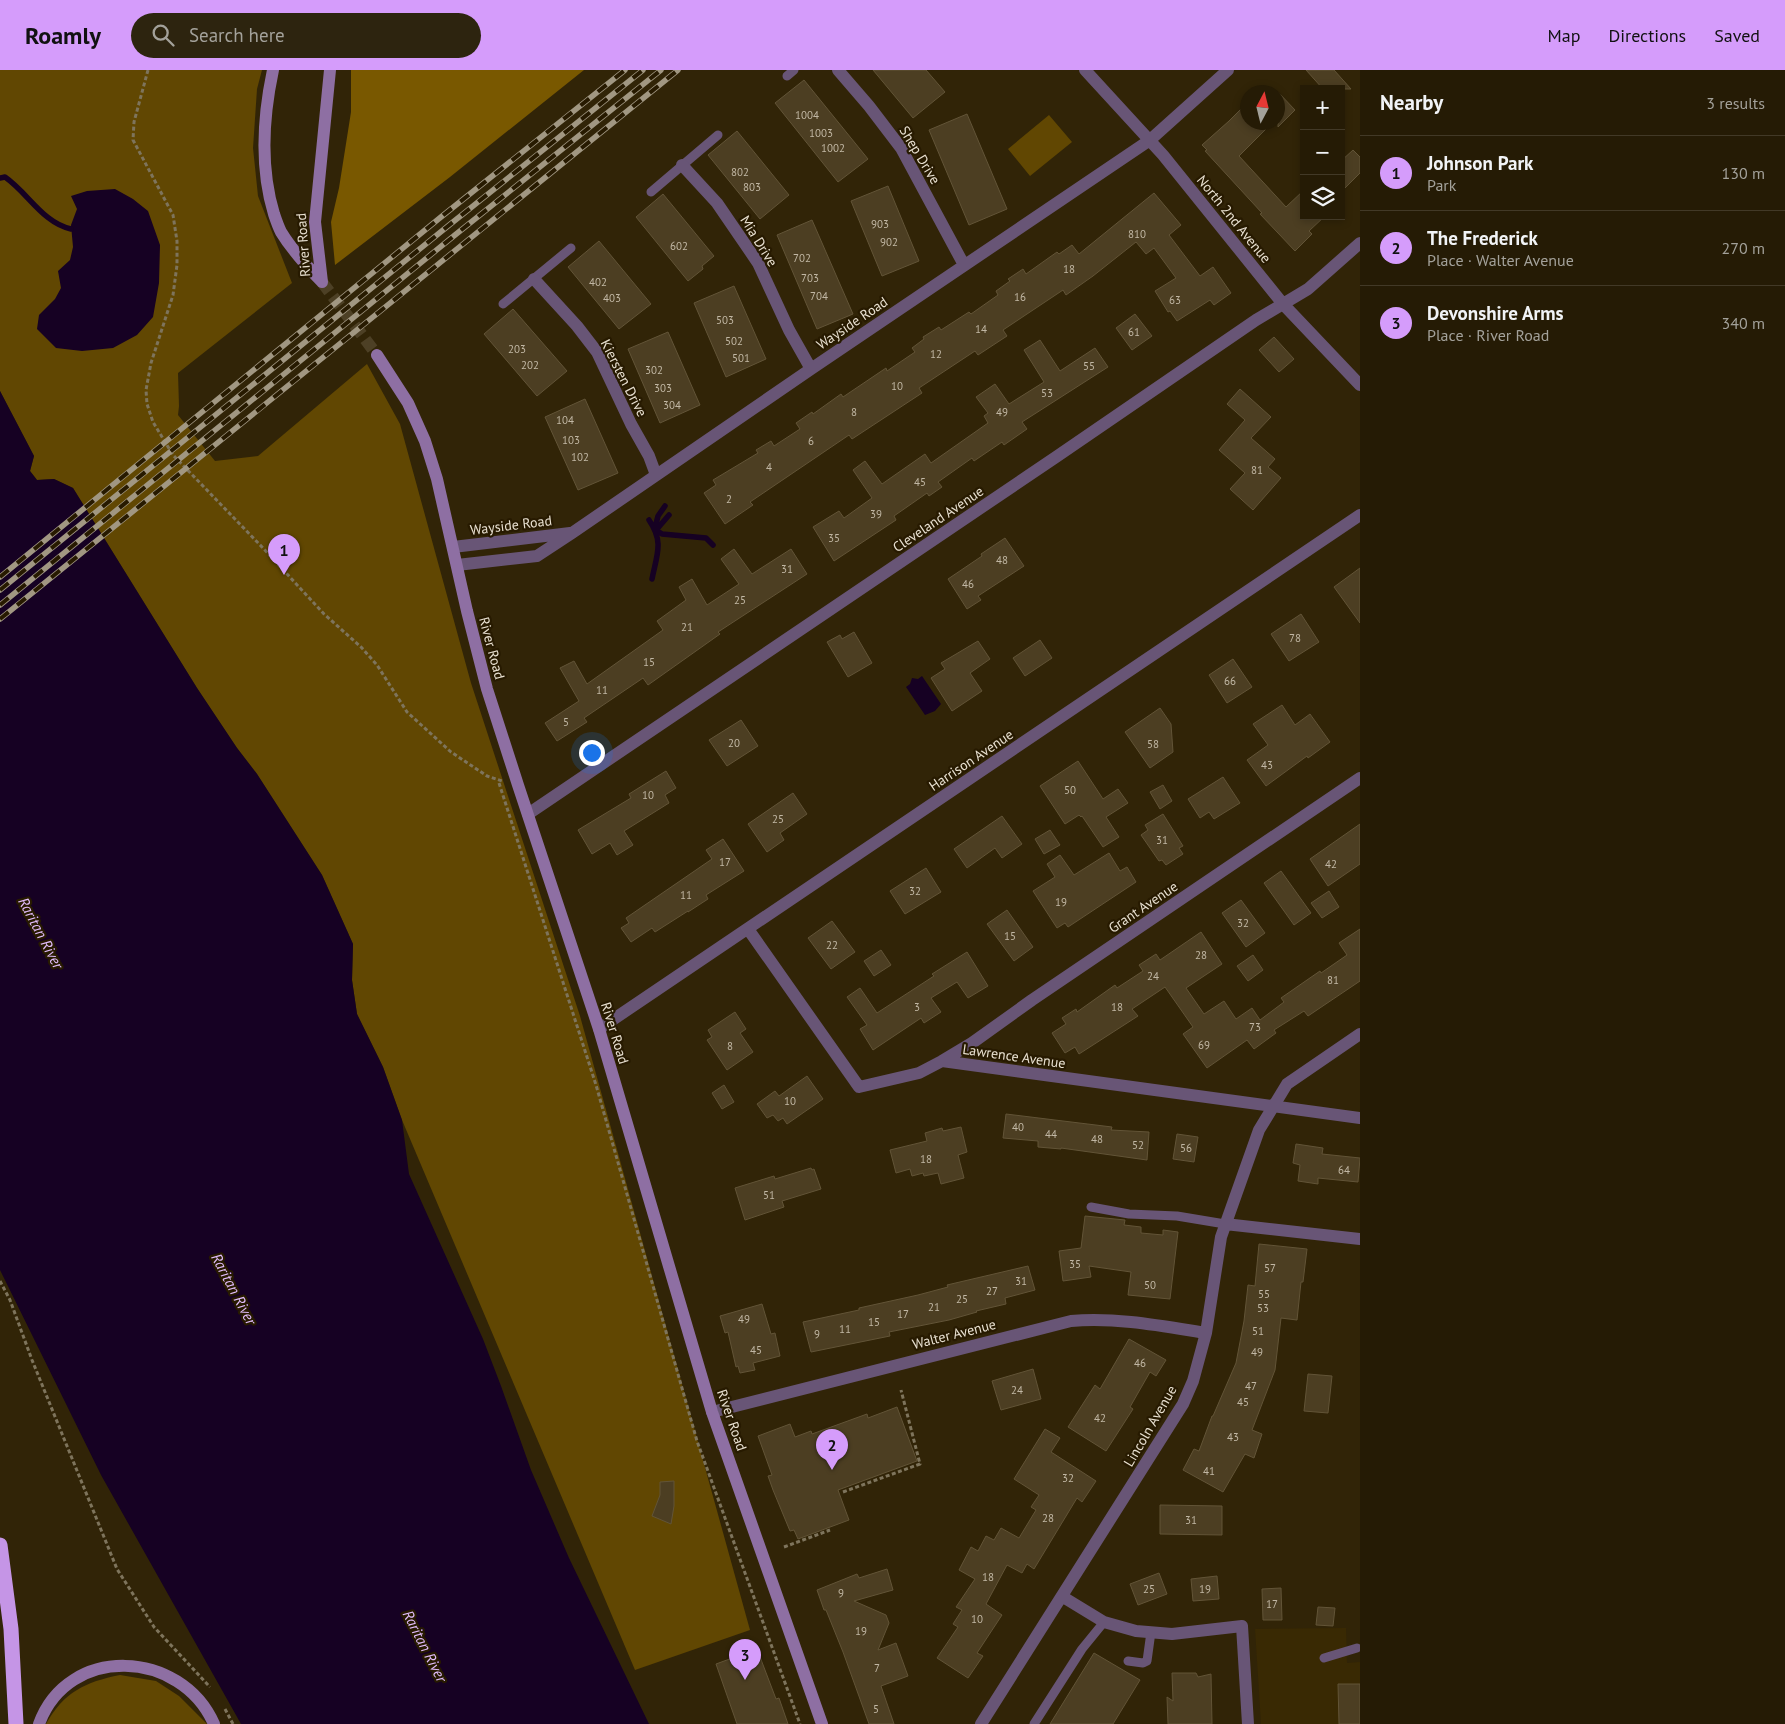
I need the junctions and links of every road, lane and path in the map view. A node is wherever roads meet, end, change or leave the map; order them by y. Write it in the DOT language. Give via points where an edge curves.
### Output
graph roads {
  1 [pos="148,70"];
  2 [pos="273,70"];
  3 [pos="330,70"];
  4 [pos="838,70"];
  5 [pos="1086,70"];
  6 [pos="1228,70"];
  7 [pos="718,135"];
  8 [pos="1150,140"];
  9 [pos="682,165"];
  10 [pos="652,192"];
  11 [pos="1360,243"];
  12 [pos="571,248"];
  13 [pos="964,265"];
  14 [pos="534,279"];
  15 [pos="502,304"];
  16 [pos="1283,304"];
  17 [pos="377,355"];
  18 [pos="811,369"];
  19 [pos="1360,386"];
  20 [pos="656,475"];
  21 [pos="1360,515"];
  22 [pos="572,533"];
  23 [pos="453,547"];
  24 [pos="457,566"];
  25 [pos="1360,778"];
  26 [pos="528,814"];
  27 [pos="748,929"];
  28 [pos="599,1029"];
  29 [pos="1360,1034"];
  30 [pos="942,1061"];
  31 [pos="1272,1106"];
  32 [pos="1360,1118"];
  33 [pos="1090,1207"];
  34 [pos="1225,1224"];
  35 [pos="1360,1239"];
  36 [pos="0,1281"];
  37 [pos="1206,1333"];
  38 [pos="901,1390"];
  39 [pos="712,1412"];
  40 [pos="843,1492"];
  41 [pos="830,1530"];
  42 [pos="0,1545"];
  43 [pos="784,1547"];
  44 [pos="1063,1597"];
  45 [pos="1104,1622"];
  46 [pos="1151,1632"];
  47 [pos="1357,1648"];
  48 [pos="1324,1658"];
  49 [pos="1128,1661"];
  50 [pos="213,1692"];
  51 [pos="223,1706"];
  52 [pos="16,1724"];
  53 [pos="39,1724"];
  54 [pos="214,1724"];
  55 [pos="233,1724"];
  56 [pos="800,1724"];
  57 [pos="822,1724"];
  58 [pos="981,1724"];
  59 [pos="1034,1724"];
  60 [pos="1248,1724"];
  1 -- 56 [label="path" via="134,122 133,140 173,215 177,241 173,295 150,363 146,390 152,422 173,455 377,665 407,712 451,752 498,780 588,1056 698,1441"];
  2 -- 3 [label="street, River Road" via="264,142 264,170 269,197 280,230 322,282 315,222"];
  4 -- 13 [label="street, Shep Drive" via="901,148"];
  5 -- 8 [label="street, North 2nd Avenue"];
  6 -- 8 [label="street, Wayside Road"];
  7 -- 9 [label="lane"];
  8 -- 13 [label="street, Wayside Road"];
  8 -- 16 [label="street, North 2nd Avenue"];
  9 -- 10 [label="lane"];
  9 -- 18 [label="street, Mia Drive" via="717,203 758,263"];
  11 -- 16 [label="street, Cleveland Avenue" via="1308,289"];
  12 -- 14 [label="lane"];
  13 -- 18 [label="street, Wayside Road"];
  14 -- 15 [label="lane"];
  14 -- 20 [label="street, Kiersten Drive" via="597,352"];
  16 -- 19 [label="street, North 2nd Avenue"];
  16 -- 26 [label="street, Cleveland Avenue"];
  17 -- 23 [label="street, River Road" via="408,403 425,441"];
  18 -- 20 [label="street, Wayside Road"];
  20 -- 22 [label="street, Wayside Road"];
  21 -- 27 [label="street, Harrison Avenue"];
  22 -- 23 [label="street, Wayside Road"];
  22 -- 24 [label="street, Wayside Road" via="537,556"];
  23 -- 24 [label="street, River Road"];
  24 -- 26 [label="street, River Road" via="488,689"];
  25 -- 30 [label="street, Grant Avenue"];
  26 -- 28 [label="street, River Road"];
  27 -- 28 [label="street, Harrison Avenue"];
  27 -- 30 [label="street, Lawrence Avenue" via="860,1087 919,1073"];
  28 -- 39 [label="street, River Road"];
  29 -- 31 [label="street, Lincoln Avenue" via="1287,1084"];
  30 -- 31 [label="street, Lawrence Avenue"];
  31 -- 32 [label="street, Lawrence Avenue"];
  31 -- 34 [label="street, Lincoln Avenue" via="1259,1130"];
  33 -- 34 [label="lane"];
  34 -- 35 [label="street"];
  34 -- 37 [label="street, Lincoln Avenue"];
  36 -- 50 [label="path" via="117,1569 154,1627"];
  37 -- 39 [label="street, Walter Avenue" via="1116,1320 1071,1320"];
  37 -- 44 [label="street, Lincoln Avenue" via="1193,1382 1183,1404"];
  38 -- 40 [label="path" via="920,1464"];
  39 -- 57 [label="street, River Road"];
  41 -- 43 [label="path"];
  42 -- 52 [label="highway" via="12,1639"];
  44 -- 45 [label="street"];
  44 -- 58 [label="street, Lincoln Avenue"];
  45 -- 46 [label="street"];
  45 -- 59 [label="lane" via="1082,1648"];
  46 -- 49 [label="lane" via="1147,1660 1143,1663"];
  46 -- 60 [label="street" via="1172,1634 1242,1626"];
  47 -- 48 [label="lane"];
  51 -- 55 [label="path"];
  53 -- 54 [label="street" via="56,1695 77,1678 119,1665 150,1669 178,1681 201,1702"];
}
